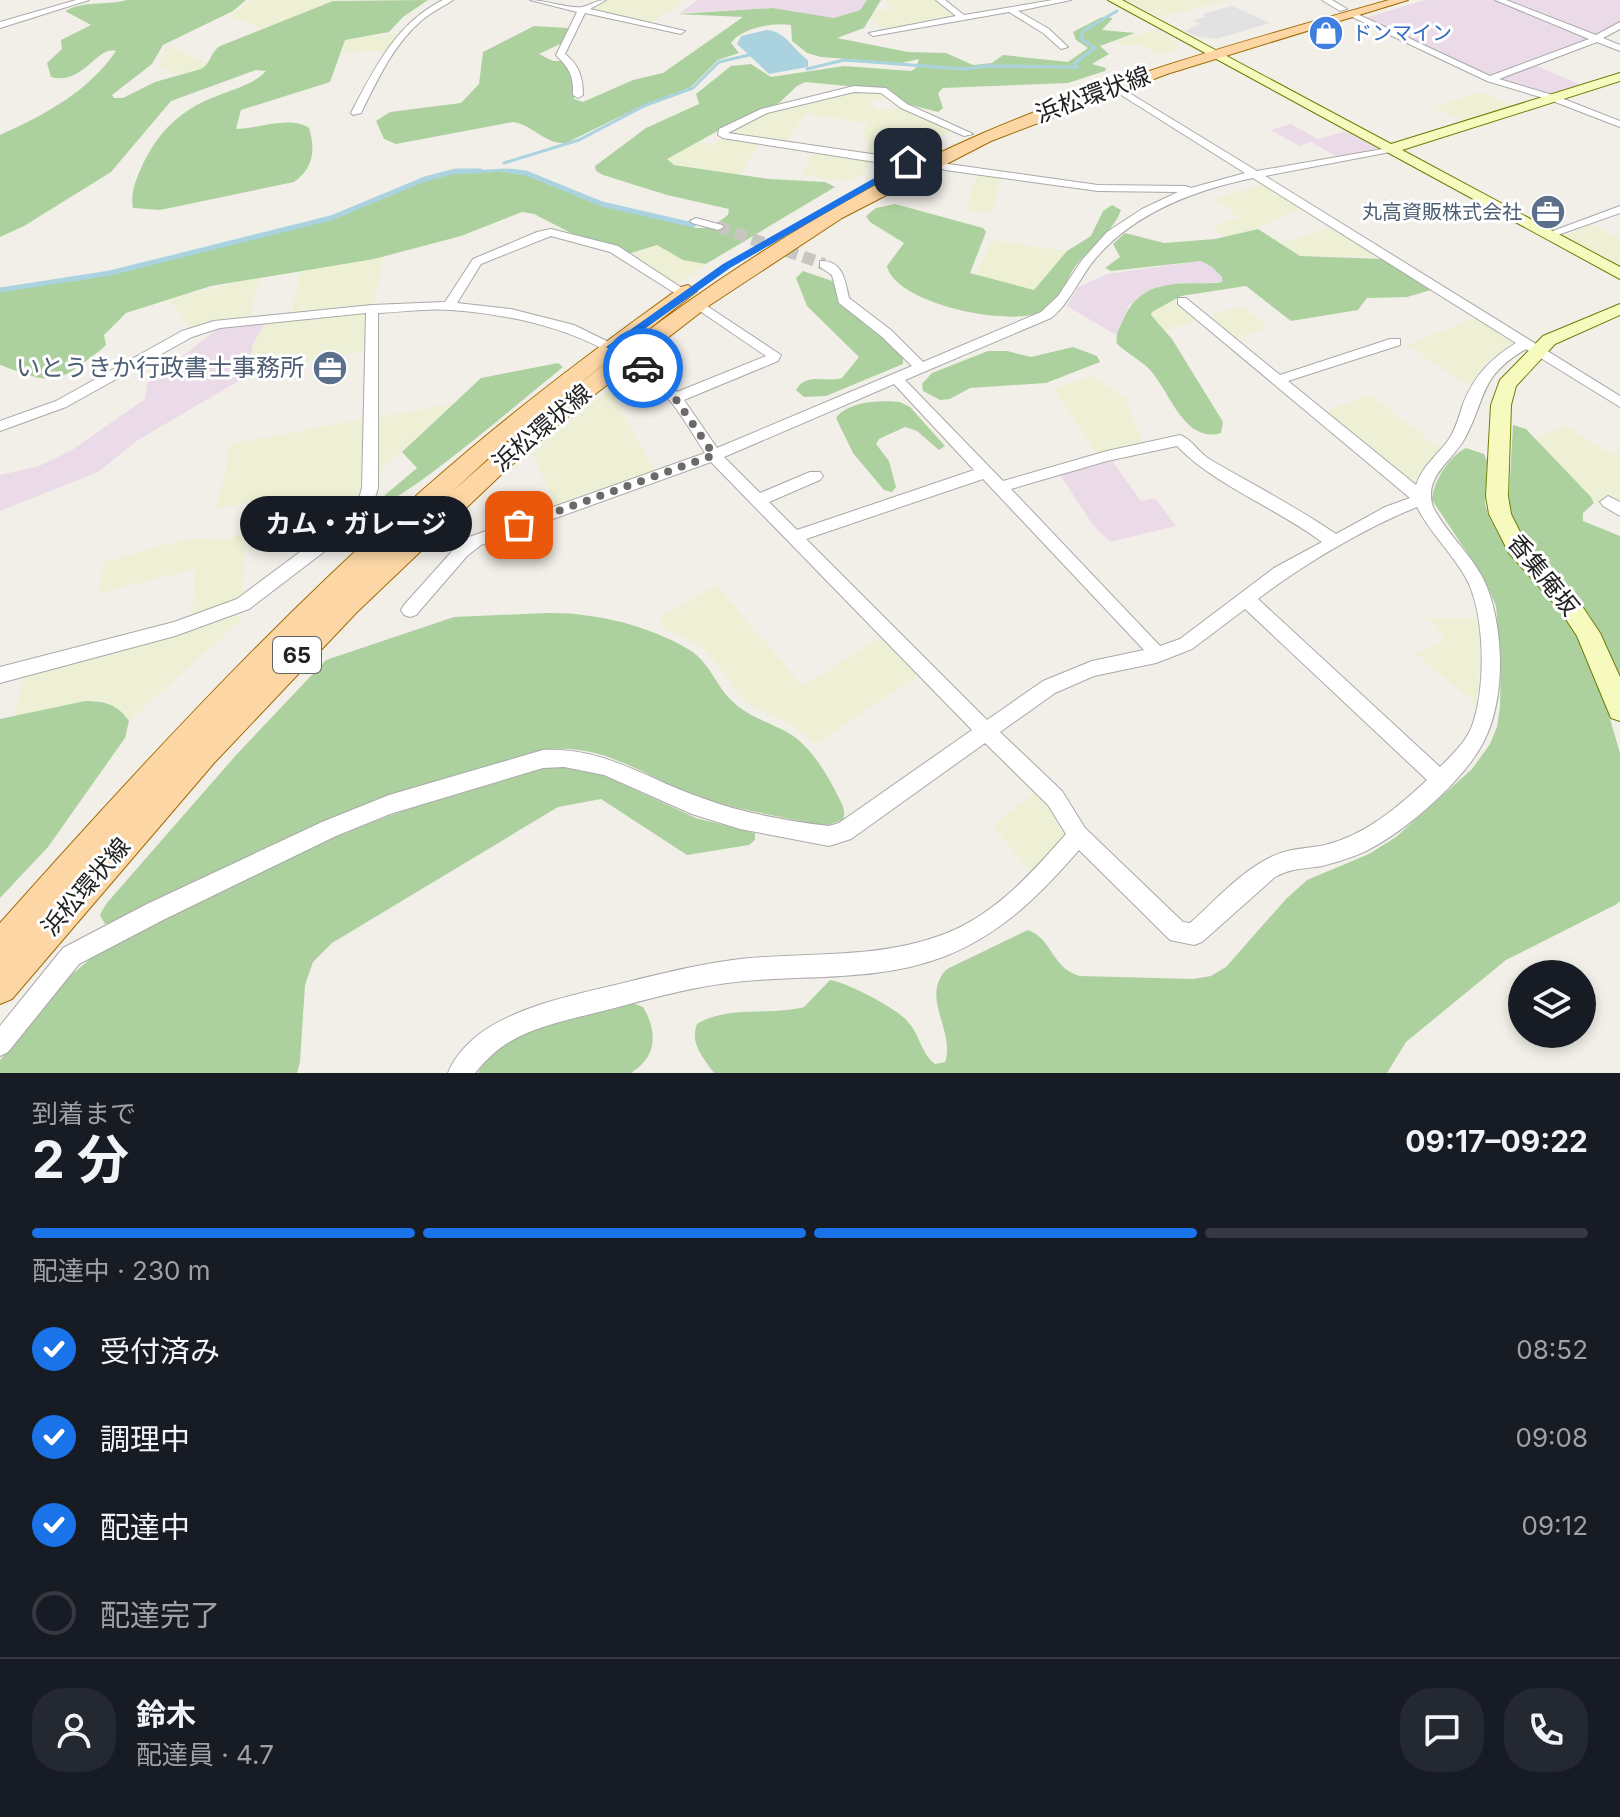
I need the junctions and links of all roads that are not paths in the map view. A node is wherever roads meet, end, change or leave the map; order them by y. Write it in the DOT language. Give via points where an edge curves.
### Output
graph roads {
  1 [pos="85,0"];
  2 [pos="449,0"];
  3 [pos="534,0"];
  4 [pos="602,0"];
  5 [pos="940,0"];
  6 [pos="1067,0"];
  7 [pos="1114,0"];
  8 [pos="1326,0"];
  9 [pos="1375,0"];
  10 [pos="1402,0"];
  11 [pos="1499,0"];
  12 [pos="582,10"];
  13 [pos="1011,10"];
  14 [pos="1348,12"];
  15 [pos="963,18"];
  16 [pos="0,25"];
  17 [pos="1620,25"];
  18 [pos="681,31"];
  19 [pos="873,33"];
  20 [pos="1594,40"];
  21 [pos="1064,47"];
  22 [pos="1620,48"];
  23 [pos="1210,52"];
  24 [pos="1620,77"];
  25 [pos="1490,79"];
  26 [pos="1113,86"];
  27 [pos="578,95"];
  28 [pos="1553,98"];
  29 [pos="356,113"];
  30 [pos="1620,124"];
  31 [pos="968,134"];
  32 [pos="1390,149"];
  33 [pos="934,161"];
  34 [pos="903,165"];
  35 [pos="1255,174"];
  36 [pos="1199,188"];
  37 [pos="1620,209"];
  38 [pos="696,221"];
  39 [pos="718,227"];
  40 [pos="1548,235"];
  41 [pos="824,264"];
  42 [pos="1620,274"];
  43 [pos="691,299"];
  44 [pos="1182,301"];
  45 [pos="449,306"];
  46 [pos="372,309"];
  47 [pos="1620,309"];
  48 [pos="1395,342"];
  49 [pos="1532,347"];
  50 [pos="620,352"];
  51 [pos="921,367"];
  52 [pos="895,377"];
  53 [pos="1278,380"];
  54 [pos="675,398"];
  55 [pos="1620,402"];
  56 [pos="0,426"];
  57 [pos="714,455"];
  58 [pos="985,472"];
  59 [pos="815,476"];
  60 [pos="1000,487"];
  61 [pos="1422,499"];
  62 [pos="758,500"];
  63 [pos="794,537"];
  64 [pos="1333,541"];
  65 [pos="1246,599"];
  66 [pos="410,610"];
  67 [pos="1156,655"];
  68 [pos="0,675"];
  69 [pos="1620,710"];
  70 [pos="987,731"];
  71 [pos="1440,779"];
  72 [pos="1078,835"];
  73 [pos="0,948"];
  74 [pos="0,987"];
  75 [pos="0,1044"];
  76 [pos="460,1073"];
  1 -- 16 [label="street"];
  2 -- 29 [label="street" via="417,20 394,44"];
  3 -- 12 [label="street"];
  4 -- 12 [label="street"];
  5 -- 15 [label="street"];
  6 -- 13 [label="street"];
  7 -- 23 [label="street"];
  8 -- 14 [label="street"];
  9 -- 14 [label="main road, 浜松環状線 / 65"];
  10 -- 14 [label="main road, 浜松環状線 / 65"];
  11 -- 20 [label="street"];
  12 -- 18 [label="street"];
  12 -- 27 [label="street" via="560,55 574,64"];
  13 -- 15 [label="street"];
  13 -- 21 [label="street"];
  14 -- 23 [label="main road, 浜松環状線 / 65"];
  14 -- 25 [label="street"];
  15 -- 19 [label="street"];
  17 -- 20 [label="street"];
  20 -- 22 [label="street"];
  20 -- 25 [label="street"];
  23 -- 26 [label="main road, 浜松環状線 / 65"];
  23 -- 31 [label="main road, 浜松環状線 / 65" via="1092,84"];
  23 -- 32 [label="street"];
  24 -- 28 [label="street"];
  25 -- 28 [label="street"];
  26 -- 33 [label="main road, 浜松環状線 / 65"];
  26 -- 35 [label="street"];
  28 -- 30 [label="street"];
  28 -- 32 [label="street"];
  31 -- 34 [label="main road, 浜松環状線 / 65"];
  31 -- 34 [label="street" via="904,106 883,90 854,89 764,111 723,131"];
  32 -- 35 [label="street"];
  32 -- 40 [label="street"];
  33 -- 36 [label="street" via="945,167 1098,188"];
  33 -- 43 [label="main road, 浜松環状線 / 65"];
  34 -- 43 [label="main road, 浜松環状線 / 65" via="810,215"];
  35 -- 36 [label="street"];
  35 -- 49 [label="street"];
  36 -- 51 [label="street" via="1115,232 1046,315"];
  37 -- 40 [label="street"];
  38 -- 39 [label="street"];
  40 -- 42 [label="street"];
  41 -- 51 [label="street" via="838,270 843,300"];
  43 -- 45 [label="street" via="614,249 551,232 477,262"];
  43 -- 50 [label="main road, 浜松環状線 / 65"];
  43 -- 54 [label="street" via="774,355"];
  44 -- 53 [label="street"];
  45 -- 46 [label="street"];
  45 -- 50 [label="street" via="541,320"];
  46 -- 56 [label="street" via="243,320 203,329 61,404"];
  46 -- 68 [label="street" via="370,488 353,521 260,593 224,614"];
  47 -- 49 [label="street, 香集庵坂"];
  48 -- 53 [label="street"];
  49 -- 55 [label="street"];
  49 -- 61 [label="street" via="1495,362 1484,373 1459,438 1439,459"];
  49 -- 69 [label="street, 香集庵坂" via="1502,398 1497,507 1516,545 1589,633"];
  50 -- 54 [label="street"];
  50 -- 73 [label="main road, 浜松環状線 / 65" via="471,462 329,594 162,766"];
  50 -- 74 [label="main road, 浜松環状線 / 65" via="316,636 148,816"];
  51 -- 52 [label="street"];
  52 -- 57 [label="street"];
  52 -- 58 [label="street"];
  53 -- 61 [label="street"];
  54 -- 57 [label="street"];
  57 -- 62 [label="street"];
  57 -- 66 [label="street" via="475,541"];
  58 -- 60 [label="street"];
  58 -- 63 [label="street"];
  59 -- 62 [label="street"];
  60 -- 64 [label="street" via="1180,440 1199,460 1288,509"];
  60 -- 67 [label="street"];
  61 -- 64 [label="street"];
  61 -- 71 [label="street" via="1480,589 1489,655 1484,721 1461,760"];
  62 -- 63 [label="street"];
  63 -- 70 [label="street"];
  64 -- 65 [label="street"];
  65 -- 67 [label="street" via="1186,644"];
  65 -- 71 [label="street"];
  67 -- 70 [label="street" via="1092,669 1049,687"];
  70 -- 72 [label="street" via="1055,798"];
  70 -- 75 [label="street" via="858,824 829,836 701,808 579,758 543,759 447,786 329,829 71,956"];
  71 -- 72 [label="street" via="1360,843 1279,863 1194,934 1178,932"];
  72 -- 76 [label="street" via="1001,915 930,951 741,970 574,1007 502,1032"];
}
